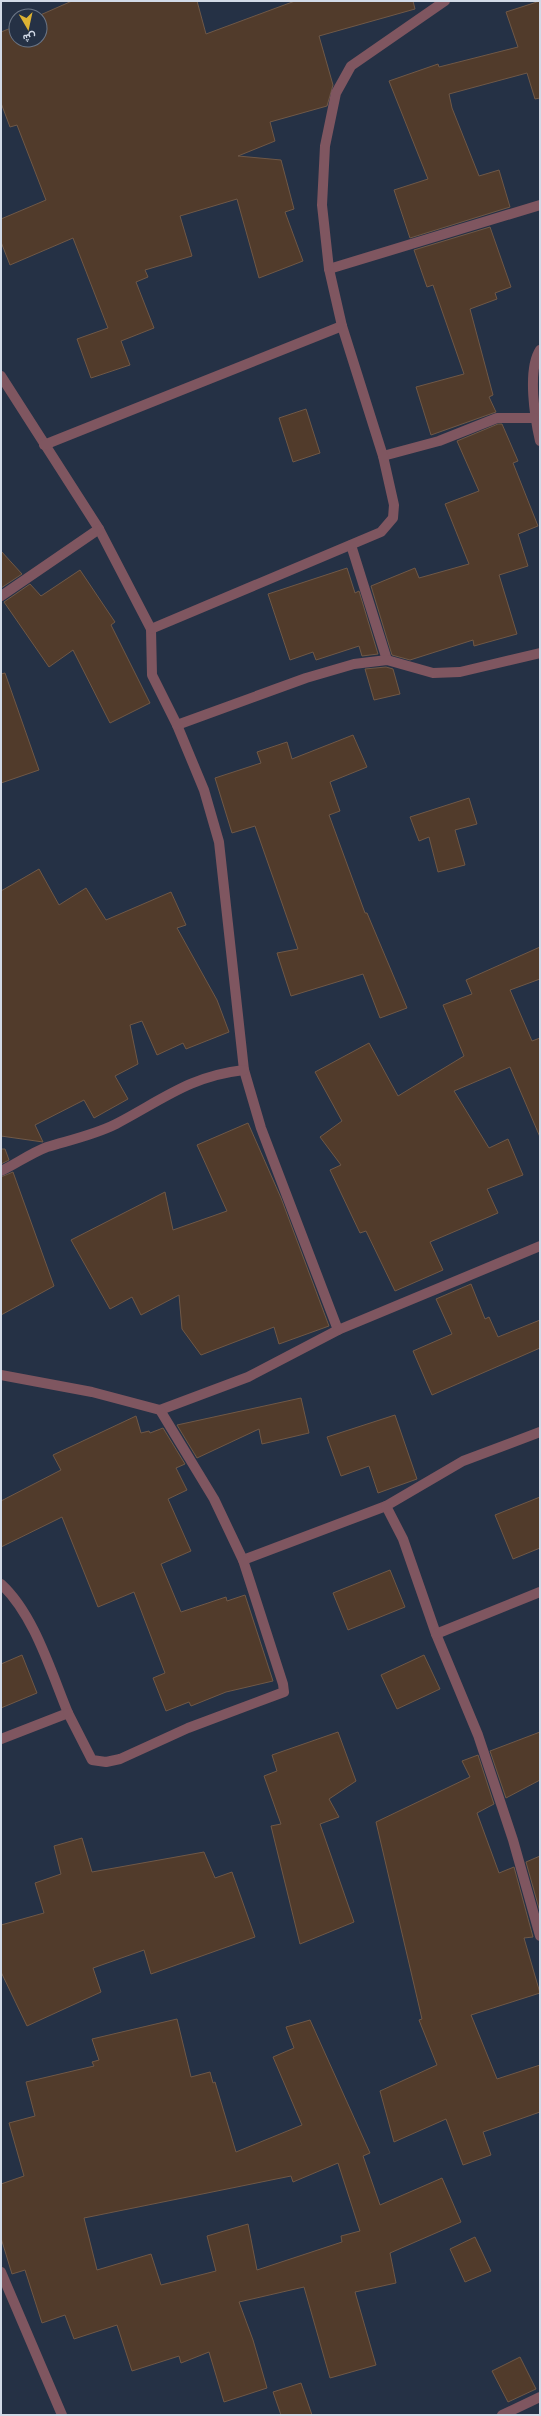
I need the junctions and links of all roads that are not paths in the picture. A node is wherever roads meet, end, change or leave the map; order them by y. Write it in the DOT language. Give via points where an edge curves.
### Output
graph roads {
  1 [pos="445,1"];
  2 [pos="540,205"];
  3 [pos="329,269"];
  4 [pos="342,326"];
  5 [pos="540,350"];
  6 [pos="1,376"];
  7 [pos="534,418"];
  8 [pos="540,441"];
  9 [pos="44,445"];
  10 [pos="383,456"];
  11 [pos="99,529"];
  12 [pos="351,545"];
  13 [pos="1,596"];
  14 [pos="151,629"];
  15 [pos="540,653"];
  16 [pos="387,660"];
  17 [pos="177,725"];
  18 [pos="244,1070"];
  19 [pos="1,1172"];
  20 [pos="540,1246"];
  21 [pos="338,1330"];
  22 [pos="1,1375"];
  23 [pos="160,1410"];
  24 [pos="540,1432"];
  25 [pos="386,1506"];
  26 [pos="243,1560"];
  27 [pos="1,1584"];
  28 [pos="540,1592"];
  29 [pos="436,1634"];
  30 [pos="68,1713"];
  31 [pos="1,1739"];
  32 [pos="540,1935"];
  33 [pos="1,2272"];
  34 [pos="540,2397"];
  35 [pos="62,2415"];
  36 [pos="502,2415"];
  1 -- 3 [label="street" via="351,66 336,93 325,146 322,205"];
  2 -- 3 [label="street"];
  3 -- 4 [label="street"];
  4 -- 9 [label="street"];
  4 -- 10 [label="street"];
  5 -- 7 [label="street" via="535,367"];
  6 -- 9 [label="street"];
  7 -- 8 [label="street"];
  7 -- 10 [label="street" via="497,418 439,441"];
  9 -- 11 [label="street"];
  10 -- 12 [label="street" via="394,505 393,518 381,532"];
  11 -- 13 [label="street"];
  11 -- 14 [label="street"];
  12 -- 14 [label="street"];
  12 -- 16 [label="street"];
  14 -- 17 [label="street" via="152,675"];
  15 -- 16 [label="street" via="460,672 433,673"];
  16 -- 17 [label="street" via="354,664 306,678"];
  17 -- 18 [label="street" via="204,790 219,842"];
  18 -- 19 [label="street" via="218,1073 196,1081 116,1124 45,1148"];
  18 -- 21 [label="street" via="261,1128"];
  20 -- 21 [label="street"];
  21 -- 23 [label="street" via="248,1377"];
  22 -- 23 [label="street" via="92,1392"];
  23 -- 26 [label="street" via="214,1499"];
  24 -- 25 [label="street" via="463,1460"];
  25 -- 26 [label="street"];
  25 -- 29 [label="street" via="403,1539"];
  26 -- 30 [label="street" via="284,1684 284,1692 188,1728 120,1759 106,1762 92,1760"];
  27 -- 30 [label="street" via="14,1596 33,1630"];
  28 -- 29 [label="street"];
  29 -- 32 [label="street" via="478,1735"];
  30 -- 31 [label="street"];
  33 -- 35 [label="street"];
  34 -- 36 [label="street"];
}
